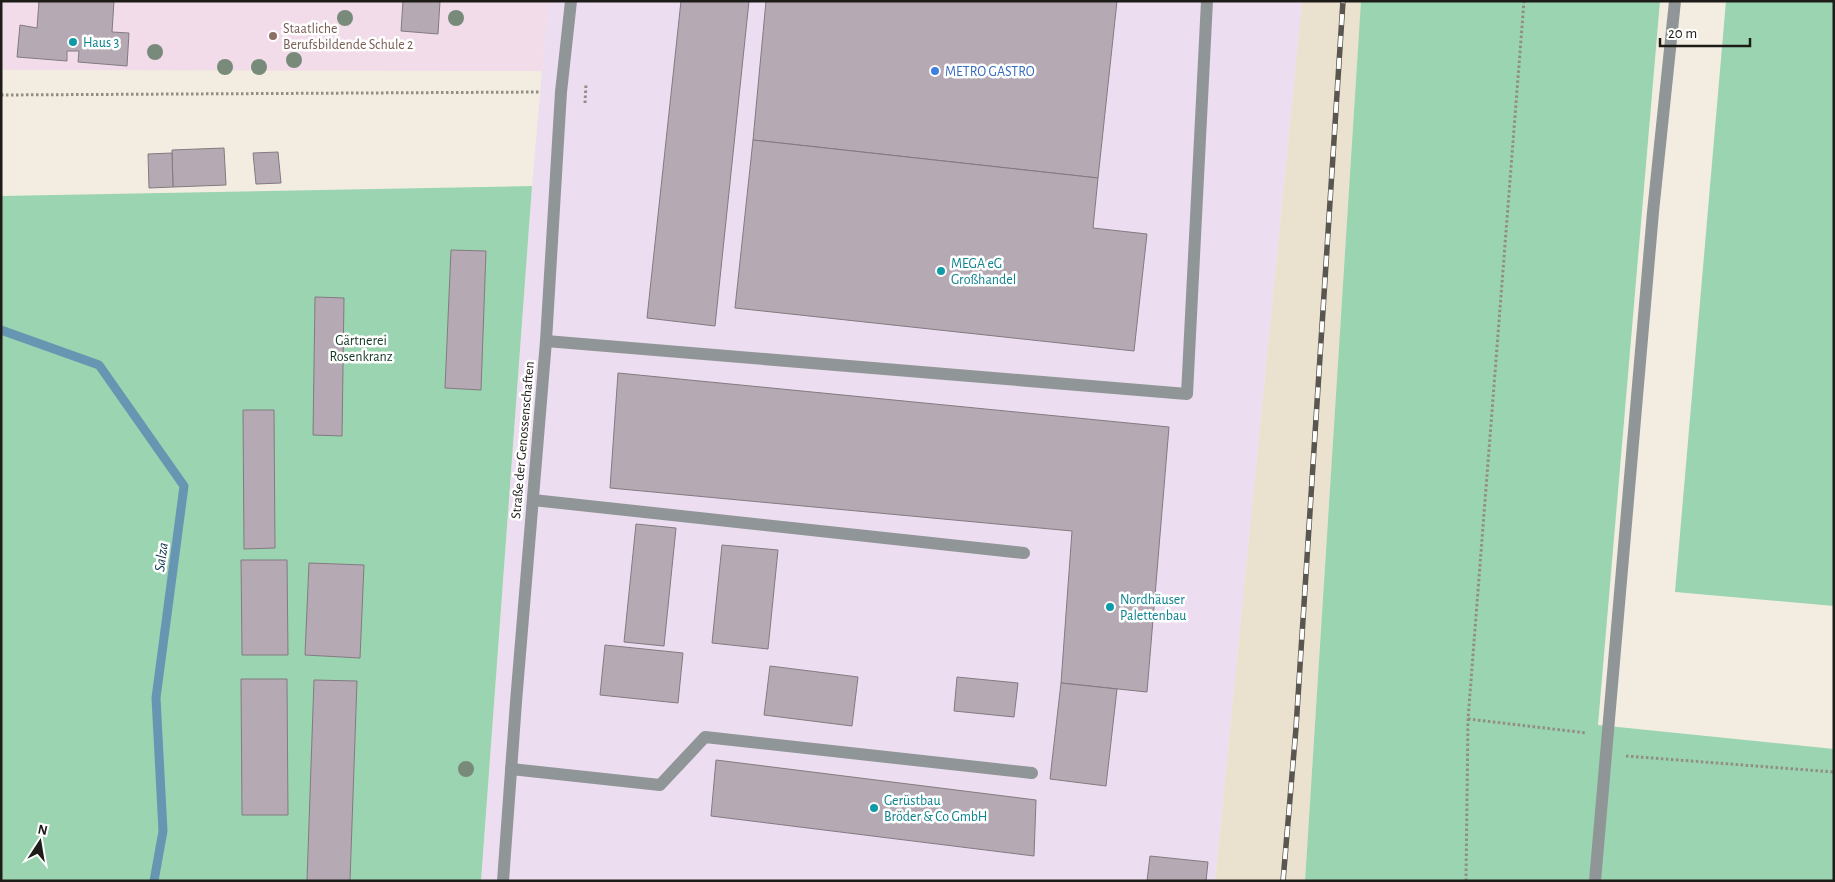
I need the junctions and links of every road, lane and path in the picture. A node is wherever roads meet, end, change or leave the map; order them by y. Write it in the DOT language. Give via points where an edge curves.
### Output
graph roads {
  1 [pos="571,1"];
  2 [pos="1207,1"];
  3 [pos="1524,1"];
  4 [pos="1675,1"];
  5 [pos="561,92"];
  6 [pos="1,96"];
  7 [pos="546,341"];
  8 [pos="533,500"];
  9 [pos="1024,553"];
  10 [pos="1468,720"];
  11 [pos="1608,735"];
  12 [pos="1606,754"];
  13 [pos="511,769"];
  14 [pos="1834,772"];
  15 [pos="1032,773"];
  16 [pos="503,881"];
  17 [pos="1466,881"];
  18 [pos="1595,881"];
  1 -- 5 [label="street, Straße der Genossenschaften"];
  2 -- 7 [label="street" via="1187,394"];
  3 -- 10 [label="path"];
  4 -- 11 [label="street" via="1653,212"];
  5 -- 6 [label="path"];
  5 -- 7 [label="street, Straße der Genossenschaften"];
  7 -- 8 [label="street, Straße der Genossenschaften"];
  8 -- 9 [label="street"];
  8 -- 13 [label="street, Straße der Genossenschaften"];
  10 -- 11 [label="path"];
  10 -- 17 [label="path"];
  11 -- 12 [label="street"];
  12 -- 14 [label="path"];
  12 -- 18 [label="street"];
  13 -- 15 [label="street" via="660,785 705,737"];
  13 -- 16 [label="street, Straße der Genossenschaften"];
}
